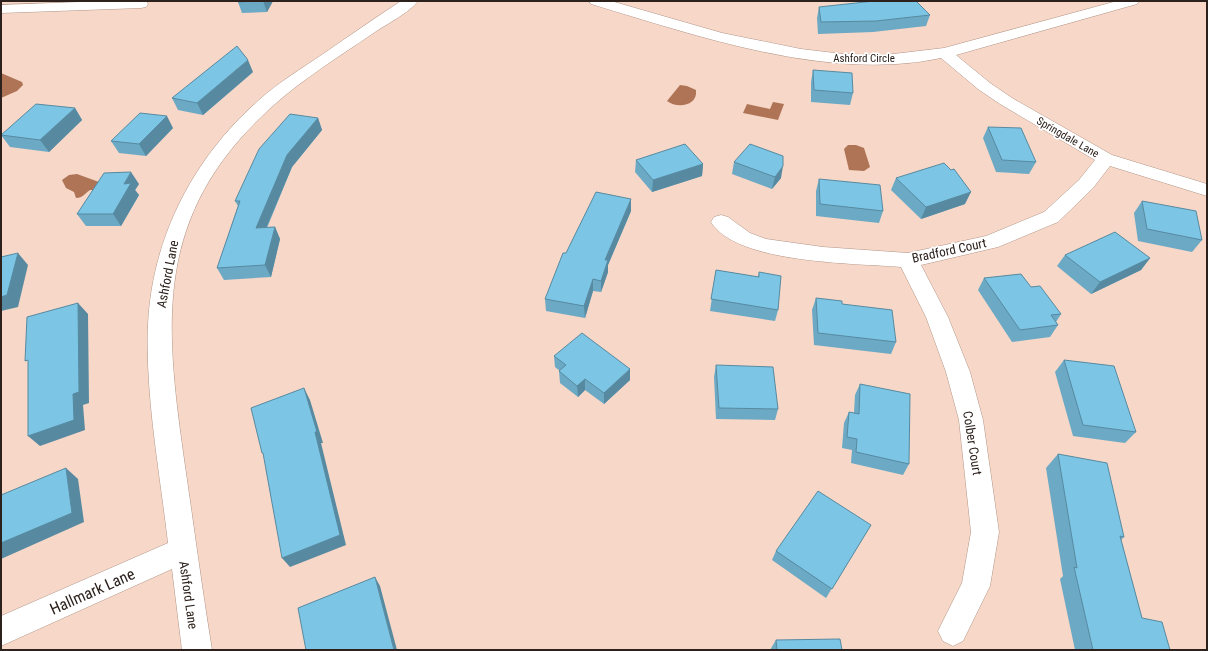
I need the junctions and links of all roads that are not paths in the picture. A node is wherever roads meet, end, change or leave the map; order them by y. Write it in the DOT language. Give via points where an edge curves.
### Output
graph roads {
  1 [pos="411,1"];
  2 [pos="596,1"];
  3 [pos="1132,1"];
  4 [pos="142,4"];
  5 [pos="1,9"];
  6 [pos="944,53"];
  7 [pos="1106,159"];
  8 [pos="1207,190"];
  9 [pos="721,222"];
  10 [pos="908,260"];
  11 [pos="183,550"];
  12 [pos="1,631"];
  13 [pos="953,631"];
  14 [pos="197,650"];
  1 -- 11 [label="street, Ashford Lane" via="300,76 265,103 218,156 184,210 162,287 159,336 164,404"];
  2 -- 6 [label="street, Ashford Circle" via="733,39 811,56 886,59"];
  3 -- 6 [label="street, Ashford Circle"];
  4 -- 5 [label="street"];
  6 -- 7 [label="street, Springdale Lane" via="1006,101"];
  7 -- 8 [label="street, Springdale Lane"];
  7 -- 10 [label="street, Bradford Court" via="1086,184 1051,217 991,242"];
  9 -- 10 [label="street, Bradford Court" via="743,238 763,246 823,254"];
  10 -- 13 [label="street, Colber Court" via="937,317 958,372 971,420 985,532 976,586"];
  11 -- 12 [label="street, Hallmark Lane"];
  11 -- 14 [label="street, Ashford Lane"];
}
